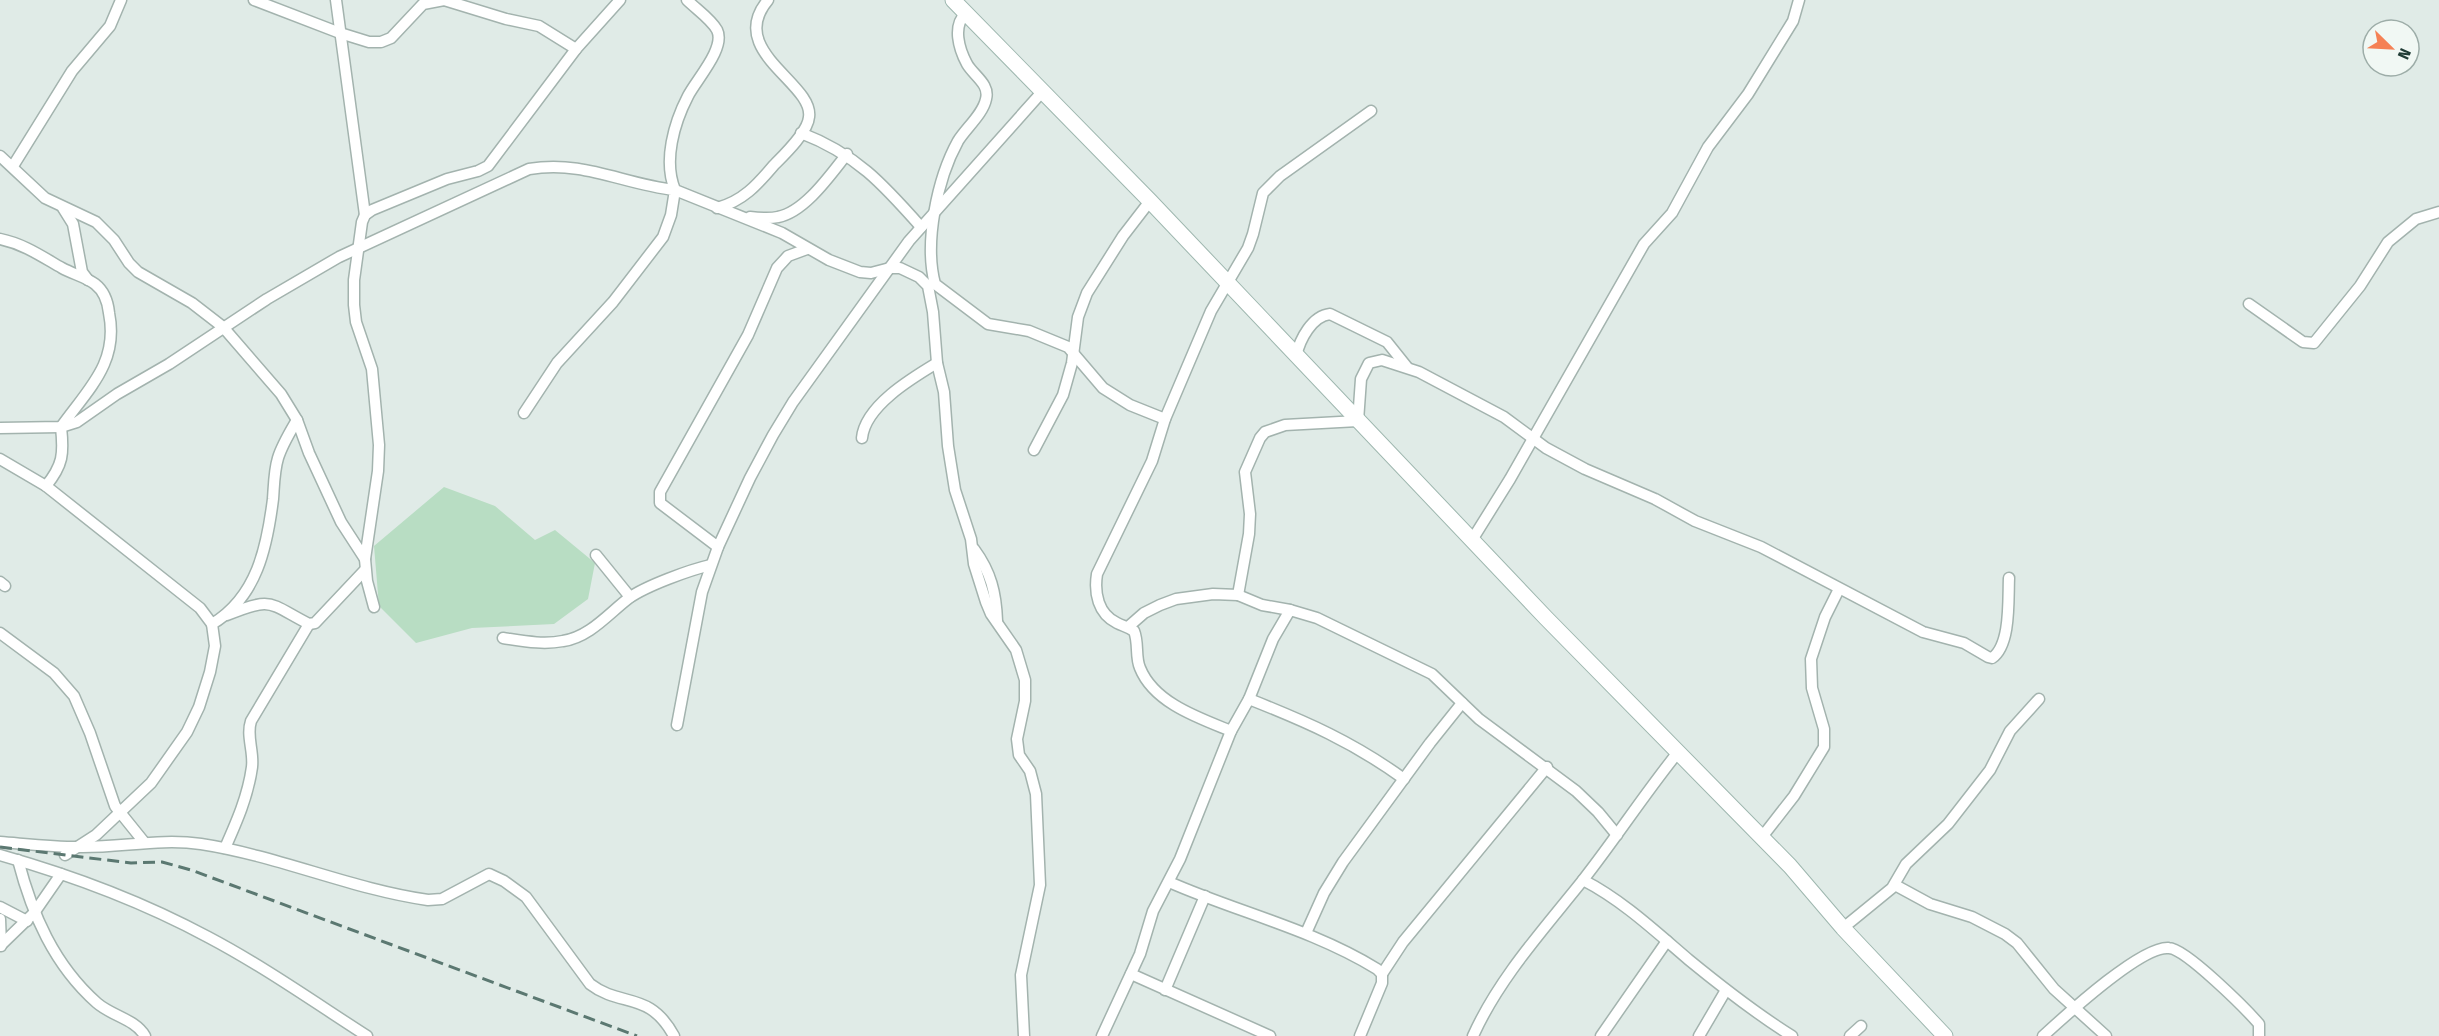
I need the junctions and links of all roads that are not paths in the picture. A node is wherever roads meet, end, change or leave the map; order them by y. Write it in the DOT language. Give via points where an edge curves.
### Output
graph roads {
  1 [pos="121,0"];
  2 [pos="254,0"];
  3 [pos="336,0"];
  4 [pos="687,0"];
  5 [pos="768,0"];
  6 [pos="953,0"];
  7 [pos="1799,0"];
  8 [pos="617,1"];
  9 [pos="413,5"];
  10 [pos="966,13"];
  11 [pos="340,33"];
  12 [pos="576,49"];
  13 [pos="1042,92"];
  14 [pos="1371,111"];
  15 [pos="801,133"];
  16 [pos="847,154"];
  17 [pos="0,156"];
  18 [pos="12,166"];
  19 [pos="675,190"];
  20 [pos="1150,201"];
  21 [pos="63,208"];
  22 [pos="717,208"];
  23 [pos="936,209"];
  24 [pos="2439,212"];
  25 [pos="366,215"];
  26 [pos="737,217"];
  27 [pos="921,227"];
  28 [pos="0,239"];
  29 [pos="357,248"];
  30 [pos="807,249"];
  31 [pos="890,268"];
  32 [pos="88,280"];
  33 [pos="1227,283"];
  34 [pos="2249,304"];
  35 [pos="223,327"];
  36 [pos="1074,351"];
  37 [pos="1296,356"];
  38 [pos="937,363"];
  39 [pos="1407,367"];
  40 [pos="524,412"];
  41 [pos="1165,419"];
  42 [pos="297,420"];
  43 [pos="1358,421"];
  44 [pos="61,427"];
  45 [pos="0,428"];
  46 [pos="861,438"];
  47 [pos="1533,439"];
  48 [pos="1034,450"];
  49 [pos="0,459"];
  50 [pos="46,486"];
  51 [pos="1472,540"];
  52 [pos="718,548"];
  53 [pos="596,555"];
  54 [pos="365,564"];
  55 [pos="711,565"];
  56 [pos="2009,578"];
  57 [pos="1839,589"];
  58 [pos="1238,595"];
  59 [pos="630,597"];
  60 [pos="374,607"];
  61 [pos="1290,610"];
  62 [pos="224,616"];
  63 [pos="212,624"];
  64 [pos="309,624"];
  65 [pos="1128,627"];
  66 [pos="0,633"];
  67 [pos="503,638"];
  68 [pos="1249,699"];
  69 [pos="2039,699"];
  70 [pos="1462,703"];
  71 [pos="678,725"];
  72 [pos="1231,731"];
  73 [pos="1679,752"];
  74 [pos="1546,767"];
  75 [pos="1404,779"];
  76 [pos="120,813"];
  77 [pos="1617,835"];
  78 [pos="1762,837"];
  79 [pos="0,842"];
  80 [pos="144,842"];
  81 [pos="79,848"];
  82 [pos="225,848"];
  83 [pos="0,855"];
  84 [pos="65,855"];
  85 [pos="18,860"];
  86 [pos="61,874"];
  87 [pos="1583,880"];
  88 [pos="1169,882"];
  89 [pos="1895,885"];
  90 [pos="1205,896"];
  91 [pos="0,907"];
  92 [pos="30,917"];
  93 [pos="0,919"];
  94 [pos="1843,928"];
  95 [pos="1306,933"];
  96 [pos="1667,941"];
  97 [pos="1,946"];
  98 [pos="1131,974"];
  99 [pos="1382,974"];
  100 [pos="1165,990"];
  101 [pos="1726,990"];
  102 [pos="2075,1010"];
  103 [pos="1862,1026"];
  104 [pos="145,1036"];
  105 [pos="367,1036"];
  106 [pos="674,1036"];
  107 [pos="1024,1036"];
  108 [pos="1102,1036"];
  109 [pos="1270,1036"];
  110 [pos="1360,1036"];
  111 [pos="1473,1036"];
  112 [pos="1601,1036"];
  113 [pos="1699,1036"];
  114 [pos="1792,1036"];
  115 [pos="1850,1036"];
  116 [pos="1945,1036"];
  117 [pos="2043,1036"];
  118 [pos="2106,1036"];
  119 [pos="2259,1036"];
  1 -- 18 [label="street" via="110,26 72,70"];
  2 -- 11 [label="street"];
  3 -- 11 [label="street"];
  4 -- 19 [label="street" via="717,30 719,41 680,116 670,150"];
  5 -- 15 [label="street" via="757,17 757,31 772,64 808,105 810,117"];
  6 -- 10 [label="main road"];
  7 -- 47 [label="street" via="1793,21 1748,94 1708,147 1672,213 1638,254"];
  8 -- 12 [label="street"];
  9 -- 11 [label="street" via="391,38 381,42"];
  9 -- 12 [label="street" via="444,0 539,26"];
  10 -- 13 [label="main road"];
  10 -- 23 [label="street" via="960,18 958,37 968,66 986,89 986,100 949,161"];
  11 -- 25 [label="street"];
  12 -- 25 [label="street" via="488,166 447,179"];
  13 -- 20 [label="main road"];
  13 -- 23 [label="street"];
  14 -- 33 [label="street" via="1267,187 1254,234"];
  15 -- 16 [label="street"];
  15 -- 22 [label="street" via="752,189 730,205"];
  16 -- 26 [label="street" via="818,190 793,211 780,217"];
  16 -- 27 [label="street"];
  17 -- 18 [label="street"];
  18 -- 21 [label="street" via="36,191"];
  19 -- 22 [label="street"];
  19 -- 29 [label="street" via="573,167 545,166 529,169"];
  19 -- 40 [label="street" via="663,237 613,302 557,363"];
  20 -- 33 [label="main road"];
  20 -- 36 [label="street" via="1087,293 1078,317"];
  21 -- 32 [label="street" via="73,224 82,272"];
  21 -- 35 [label="street" via="96,222 138,272 192,303"];
  22 -- 26 [label="street"];
  23 -- 27 [label="street"];
  23 -- 36 [label="street" via="930,259 935,284 988,324 1029,331"];
  24 -- 34 [label="street" via="2416,219 2388,242 2352,298 2314,343 2303,342"];
  25 -- 29 [label="street"];
  26 -- 30 [label="street" via="782,233"];
  27 -- 31 [label="street"];
  28 -- 32 [label="street" via="28,247"];
  29 -- 35 [label="street"];
  29 -- 54 [label="street" via="354,305 372,369 379,445"];
  30 -- 31 [label="street" via="860,272"];
  30 -- 52 [label="street" via="788,256 777,268 748,335 660,492 660,503"];
  31 -- 38 [label="street" via="909,271 928,286"];
  31 -- 52 [label="street" via="793,402 750,478"];
  32 -- 44 [label="street" via="105,298 111,343 105,366"];
  33 -- 37 [label="main road"];
  33 -- 41 [label="street"];
  35 -- 42 [label="street" via="281,394"];
  35 -- 44 [label="street" via="77,422"];
  36 -- 41 [label="street" via="1102,388"];
  36 -- 48 [label="street" via="1063,395"];
  37 -- 39 [label="street" via="1307,330 1330,314 1387,342"];
  37 -- 43 [label="main road"];
  38 -- 46 [label="street" via="890,397 866,422"];
  38 -- 107 [label="street" via="944,392 953,481 974,564 986,602 1016,650 1025,680 1017,739 1019,755 1034,781 1040,885 1021,975"];
  39 -- 43 [label="street" via="1382,360 1369,363 1361,379"];
  39 -- 47 [label="street" via="1504,417"];
  41 -- 65 [label="street" via="1142,482 1097,574 1095,587 1102,612"];
  42 -- 54 [label="street" via="327,493"];
  42 -- 62 [label="street" via="277,460 261,565"];
  43 -- 51 [label="main road"];
  43 -- 58 [label="street" via="1285,425 1265,432 1260,438 1245,472 1249,534"];
  44 -- 45 [label="street"];
  44 -- 50 [label="street" via="60,465"];
  47 -- 51 [label="street"];
  47 -- 57 [label="street" via="1585,469 1761,547"];
  49 -- 50 [label="street"];
  50 -- 63 [label="street" via="200,608"];
  51 -- 73 [label="main road"];
  52 -- 55 [label="street"];
  53 -- 59 [label="street"];
  54 -- 60 [label="street"];
  54 -- 64 [label="street" via="320,619"];
  55 -- 59 [label="street"];
  55 -- 71 [label="street" via="696,618"];
  56 -- 57 [label="street" via="2008,621 1998,654 1992,658 1964,643 1923,632"];
  57 -- 78 [label="street" via="1810,659 1824,747 1794,796"];
  58 -- 61 [label="street"];
  58 -- 65 [label="street" via="1176,599 1144,613"];
  59 -- 67 [label="street" via="598,624 565,641 538,643"];
  61 -- 68 [label="street" via="1273,639"];
  61 -- 70 [label="street" via="1317,618 1432,674"];
  62 -- 63 [label="street"];
  62 -- 64 [label="street" via="266,603"];
  63 -- 76 [label="street" via="215,646 194,719 151,783"];
  64 -- 82 [label="street" via="251,721 248,734 253,755 249,783"];
  65 -- 72 [label="street" via="1137,638 1138,666 1151,686 1200,719"];
  66 -- 76 [label="street" via="54,674 74,696"];
  68 -- 72 [label="street"];
  68 -- 75 [label="street" via="1344,740"];
  69 -- 89 [label="street" via="2004,738 1999,754 1977,788 1948,824 1906,864"];
  70 -- 74 [label="street"];
  70 -- 75 [label="street"];
  72 -- 88 [label="street"];
  73 -- 77 [label="street"];
  73 -- 78 [label="main road"];
  74 -- 77 [label="street" via="1584,798"];
  74 -- 99 [label="street" via="1403,942"];
  75 -- 95 [label="street" via="1333,877"];
  76 -- 80 [label="street"];
  76 -- 81 [label="street"];
  77 -- 87 [label="street"];
  78 -- 94 [label="main road"];
  79 -- 81 [label="street"];
  80 -- 81 [label="street"];
  80 -- 82 [label="street" via="176,841"];
  81 -- 84 [label="street"];
  82 -- 106 [label="street" via="428,900 442,899 489,874 495,876 526,897 590,984 644,1005 668,1025"];
  83 -- 85 [label="street"];
  85 -- 86 [label="street"];
  85 -- 92 [label="street"];
  86 -- 92 [label="street"];
  86 -- 105 [label="street" via="208,937"];
  87 -- 96 [label="street"];
  87 -- 111 [label="street" via="1541,931"];
  88 -- 90 [label="street"];
  88 -- 98 [label="street" via="1153,910"];
  89 -- 94 [label="street"];
  89 -- 102 [label="street" via="1930,904 1972,917 2005,934"];
  90 -- 95 [label="street"];
  90 -- 100 [label="street"];
  91 -- 92 [label="street"];
  92 -- 97 [label="street"];
  92 -- 104 [label="street" via="72,978 98,1004 140,1027"];
  93 -- 97 [label="street"];
  94 -- 116 [label="main road"];
  95 -- 99 [label="street" via="1370,964"];
  96 -- 101 [label="street"];
  96 -- 112 [label="street"];
  98 -- 100 [label="street"];
  98 -- 108 [label="street"];
  99 -- 110 [label="street" via="1379,992"];
  100 -- 109 [label="street"];
  101 -- 113 [label="street"];
  101 -- 114 [label="street"];
  102 -- 117 [label="street"];
  102 -- 118 [label="street"];
  102 -- 119 [label="street" via="2129,964 2167,947 2184,953 2242,1005 2259,1024"];
  103 -- 115 [label="street"];
}
